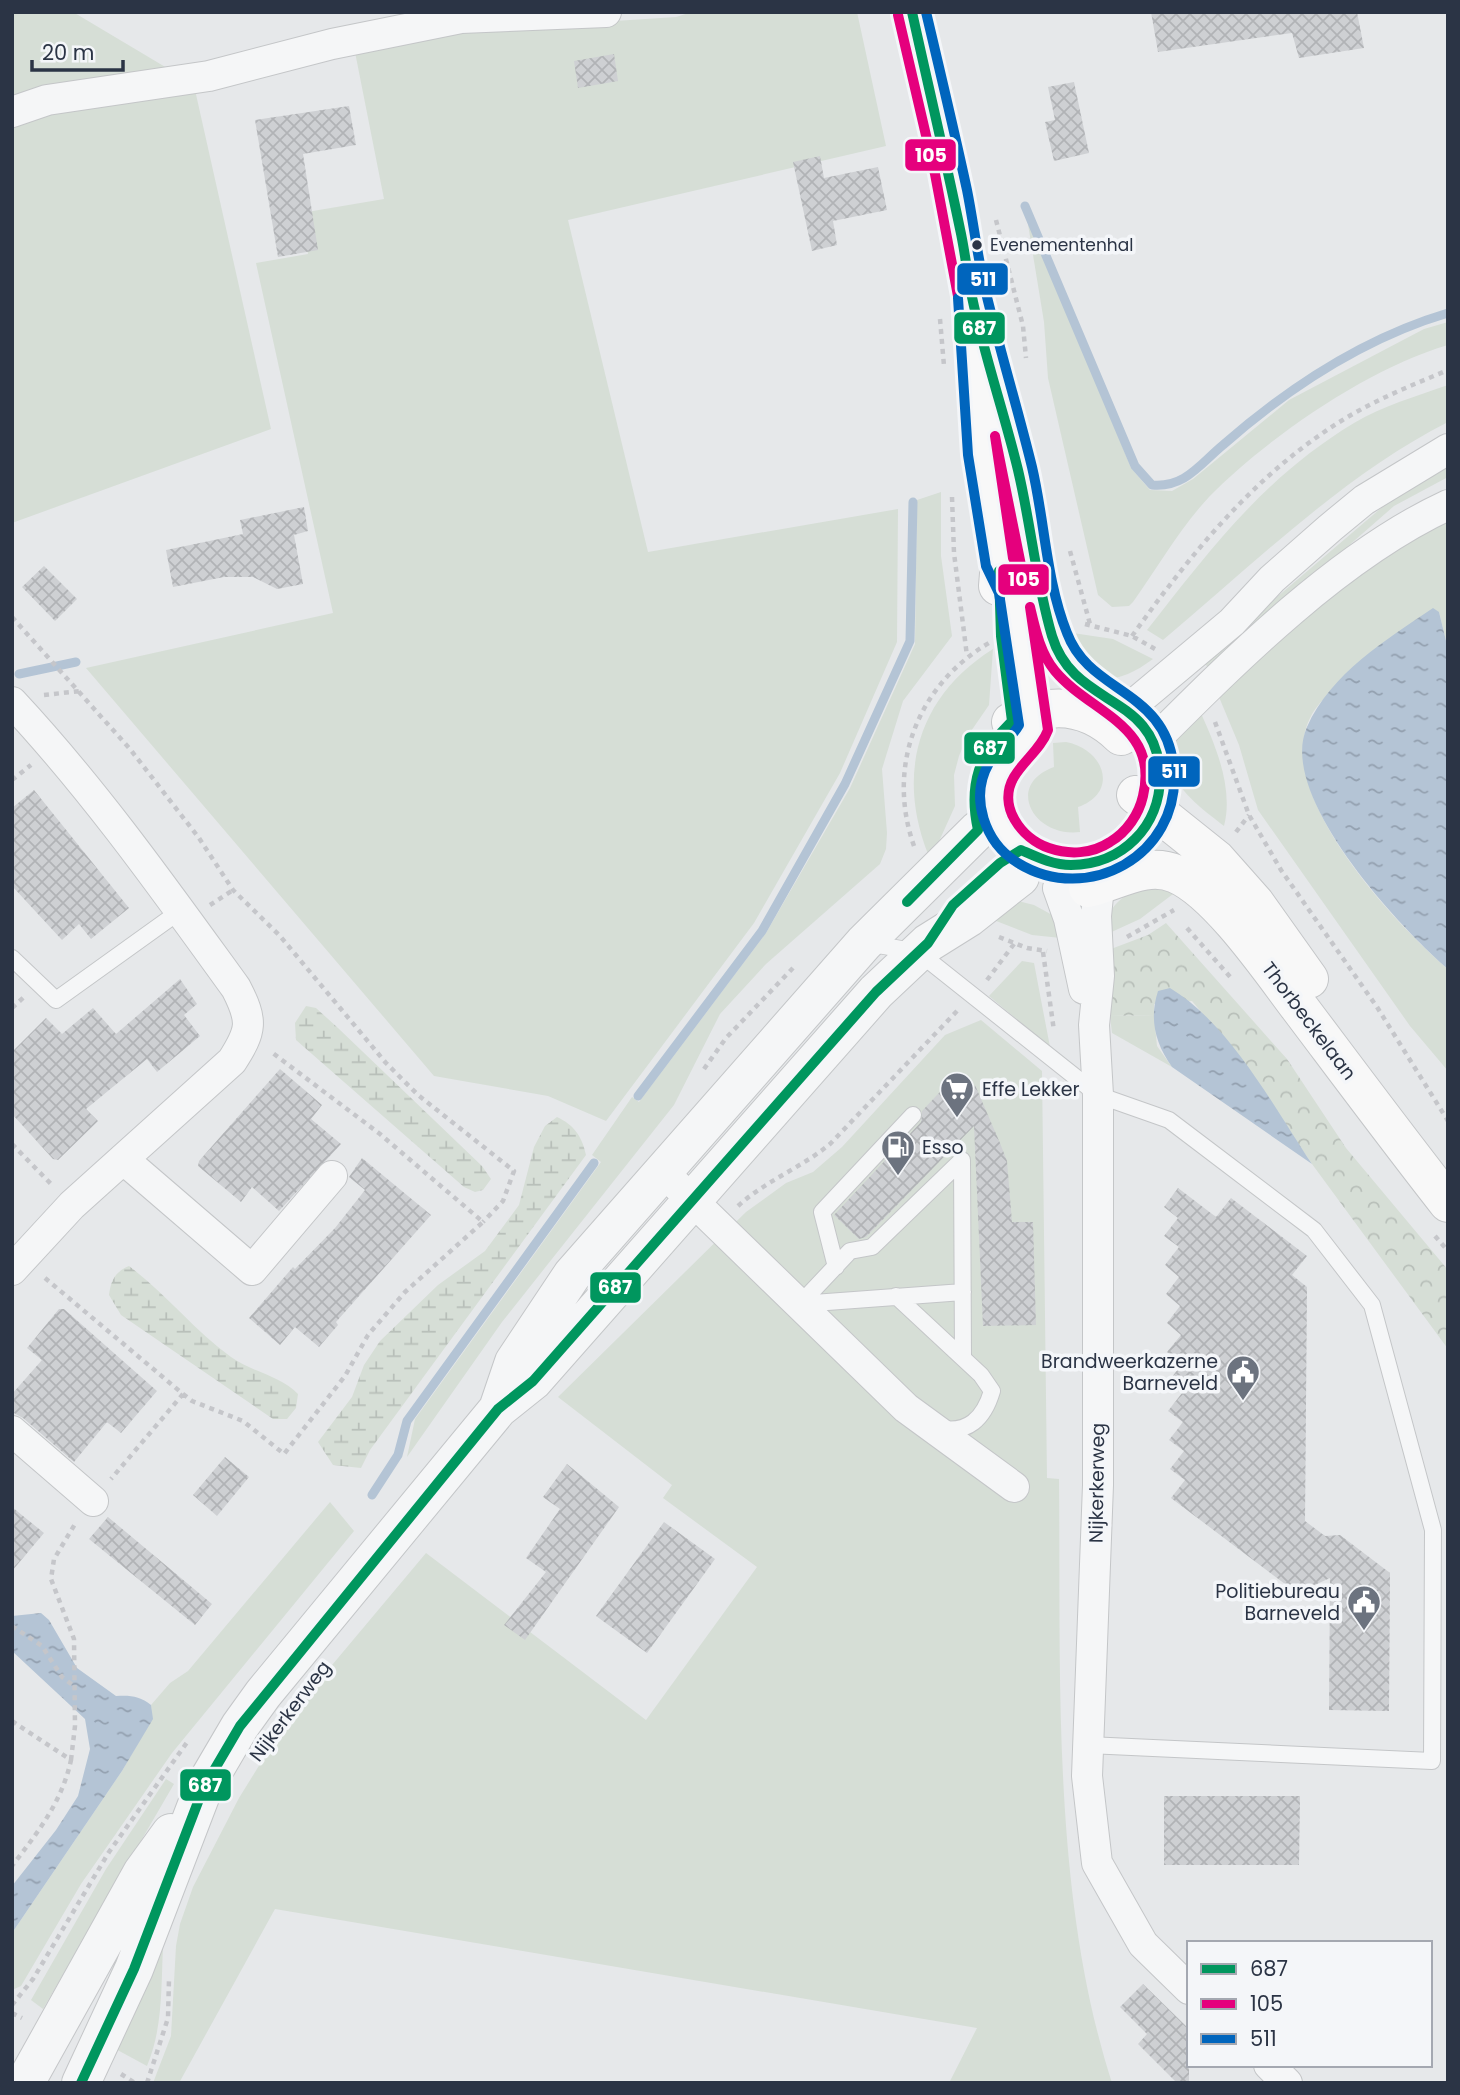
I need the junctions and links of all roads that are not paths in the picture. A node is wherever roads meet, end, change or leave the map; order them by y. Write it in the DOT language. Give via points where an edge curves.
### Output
graph roads {
  1 [pos="607,12"];
  2 [pos="912,12"];
  3 [pos="12,112"];
  4 [pos="972,297"];
  5 [pos="1448,449"];
  6 [pos="1448,505"];
  7 [pos="1000,562"];
  8 [pos="12,702"];
  9 [pos="1115,710"];
  10 [pos="1022,716"];
  11 [pos="1153,742"];
  12 [pos="1149,797"];
  13 [pos="978,830"];
  14 [pos="1014,863"];
  15 [pos="1100,874"];
  16 [pos="1058,888"];
  17 [pos="180,911"];
  18 [pos="864,943"];
  19 [pos="923,947"];
  20 [pos="12,958"];
  21 [pos="1094,1025"];
  22 [pos="1098,1095"];
  23 [pos="913,1115"];
  24 [pos="123,1159"];
  25 [pos="662,1171"];
  26 [pos="1448,1175"];
  27 [pos="332,1176"];
  28 [pos="1448,1203"];
  29 [pos="704,1211"];
  30 [pos="17,1264"];
  31 [pos="836,1267"];
  32 [pos="963,1292"];
  33 [pos="896,1296"];
  34 [pos="800,1304"];
  35 [pos="963,1358"];
  36 [pos="498,1409"];
  37 [pos="930,1426"];
  38 [pos="12,1431"];
  39 [pos="1014,1487"];
  40 [pos="93,1500"];
  41 [pos="1088,1745"];
  42 [pos="203,1789"];
  43 [pos="1187,1987"];
  44 [pos="1271,2067"];
  45 [pos="25,2083"];
  46 [pos="81,2083"];
  47 [pos="1287,2083"];
  1 -- 3 [label="street" via="461,18 332,44 209,76 47,100"];
  2 -- 4 [label="main road"];
  4 -- 7 [label="main road" via="982,453"];
  4 -- 9 [label="main road" via="1018,473 1049,623 1068,670"];
  5 -- 9 [label="street" via="1364,500 1272,579 1232,622"];
  6 -- 11 [label="street" via="1418,519 1341,570"];
  7 -- 10 [label="main road" via="1001,636"];
  7 -- 10 [label="main road" via="1013,589"];
  8 -- 17 [label="street" via="54,747"];
  9 -- 10 [label="main road" via="1072,709"];
  9 -- 11 [label="main road" via="1143,723"];
  9 -- 12 [label="main road" via="1136,774"];
  10 -- 13 [label="main road" via="981,755 972,796"];
  10 -- 14 [label="main road" via="1034,728 997,780 995,802"];
  11 -- 12 [label="main road" via="1158,756"];
  12 -- 15 [label="main road" via="1134,842"];
  12 -- 26 [label="main road, Thorbeckelaan" via="1216,859 1255,903"];
  13 -- 14 [label="main road"];
  13 -- 18 [label="street, Nijkerkerweg"];
  14 -- 15 [label="main road" via="1085,867"];
  14 -- 16 [label="main road"];
  14 -- 19 [label="street, Nijkerkerweg" via="953,905"];
  15 -- 16 [label="main road" via="1077,890"];
  15 -- 21 [label="street, Nijkerkerweg"];
  15 -- 28 [label="main road, Thorbeckelaan" via="1146,870 1176,874 1195,887 1240,930"];
  16 -- 21 [label="street, Nijkerkerweg"];
  17 -- 20 [label="lane" via="56,1000"];
  17 -- 24 [label="street" via="236,988 248,1011 249,1035 232,1061"];
  18 -- 19 [label="lane"];
  18 -- 25 [label="street, Nijkerkerweg"];
  19 -- 22 [label="lane" via="974,996"];
  19 -- 29 [label="street, Nijkerkerweg" via="876,992 740,1149"];
  21 -- 22 [label="street, Nijkerkerweg"];
  22 -- 41 [label="street, Nijkerkerweg" via="1098,1485"];
  22 -- 41 [label="lane" via="1170,1120 1314,1230 1372,1305 1433,1530 1432,1761"];
  23 -- 31 [label="lane" via="821,1212"];
  24 -- 27 [label="street" via="252,1269"];
  24 -- 30 [label="street"];
  25 -- 29 [label="street"];
  25 -- 36 [label="street, Nijkerkerweg" via="572,1275 514,1362"];
  29 -- 34 [label="street"];
  29 -- 36 [label="street, Nijkerkerweg" via="533,1381"];
  31 -- 32 [label="lane" via="850,1251 872,1247 962,1160"];
  31 -- 34 [label="lane"];
  32 -- 33 [label="lane"];
  32 -- 35 [label="lane"];
  33 -- 34 [label="lane"];
  33 -- 35 [label="lane"];
  34 -- 37 [label="street"];
  35 -- 37 [label="lane" via="992,1391 987,1409 976,1423 962,1428"];
  36 -- 42 [label="street, Nijkerkerweg" via="263,1695"];
  37 -- 39 [label="street"];
  38 -- 40 [label="street"];
  41 -- 43 [label="street, Nijkerkerweg" via="1097,1863 1143,1944"];
  42 -- 45 [label="street, Nijkerkerweg" via="142,1873"];
  42 -- 46 [label="street, Nijkerkerweg" via="134,1969"];
  44 -- 47 [label="street"];
}
